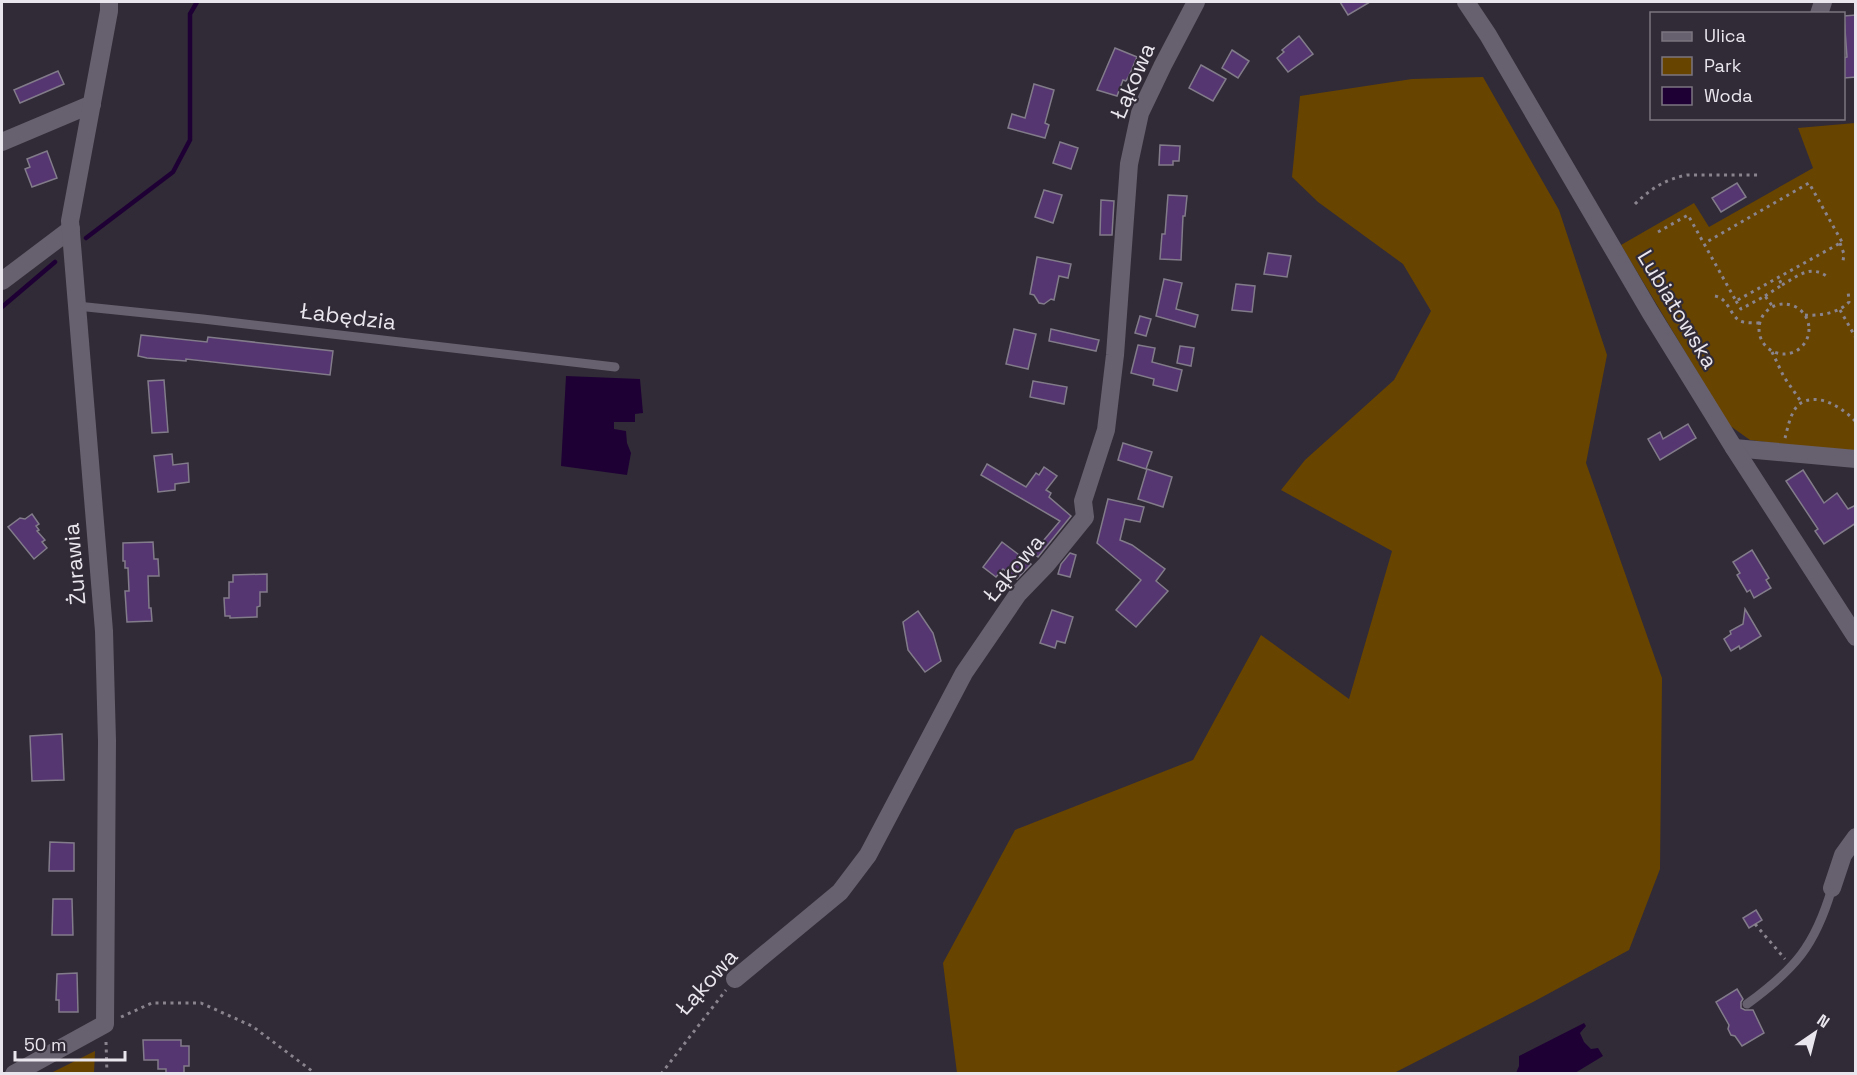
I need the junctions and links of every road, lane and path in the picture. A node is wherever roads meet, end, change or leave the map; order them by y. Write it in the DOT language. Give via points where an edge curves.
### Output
graph roads {
  1 [pos="109,2"];
  2 [pos="1196,2"];
  3 [pos="1466,2"];
  4 [pos="92,104"];
  5 [pos="2,142"];
  6 [pos="1759,175"];
  7 [pos="1635,204"];
  8 [pos="71,229"];
  9 [pos="1658,232"];
  10 [pos="1705,243"];
  11 [pos="1840,243"];
  12 [pos="1843,261"];
  13 [pos="1778,277"];
  14 [pos="1828,278"];
  15 [pos="2,281"];
  16 [pos="1782,285"];
  17 [pos="1848,290"];
  18 [pos="1715,296"];
  19 [pos="1765,296"];
  20 [pos="1736,301"];
  21 [pos="76,306"];
  22 [pos="1773,307"];
  23 [pos="1840,310"];
  24 [pos="1806,315"];
  25 [pos="1760,323"];
  26 [pos="1856,338"];
  27 [pos="1771,351"];
  28 [pos="615,367"];
  29 [pos="1802,403"];
  30 [pos="1856,422"];
  31 [pos="1734,448"];
  32 [pos="1782,451"];
  33 [pos="1856,459"];
  34 [pos="1856,638"];
  35 [pos="1856,837"];
  36 [pos="1832,888"];
  37 [pos="1755,924"];
  38 [pos="1791,968"];
  39 [pos="735,979"];
  40 [pos="1747,1004"];
  41 [pos="105,1024"];
  42 [pos="14,1074"];
  43 [pos="107,1074"];
  44 [pos="316,1074"];
  45 [pos="661,1074"];
  1 -- 4 [label="street, Żurawia"];
  2 -- 39 [label="street, Łąkowa" via="1140,113 1129,164 1106,430 1083,501 1086,517 1018,594 964,673 868,855 840,892"];
  3 -- 31 [label="street, Lubiatowska"];
  4 -- 5 [label="street"];
  4 -- 8 [label="street, Żurawia"];
  6 -- 7 [label="path" via="1675,177"];
  8 -- 15 [label="street"];
  8 -- 21 [label="street, Żurawia"];
  9 -- 10 [label="path" via="1688,215"];
  10 -- 11 [label="path" via="1809,183"];
  10 -- 20 [label="path"];
  11 -- 12 [label="path"];
  11 -- 13 [label="path"];
  13 -- 16 [label="path"];
  13 -- 20 [label="path"];
  14 -- 16 [label="path" via="1814,270"];
  16 -- 19 [label="path"];
  17 -- 23 [label="path" via="1849,302"];
  18 -- 25 [label="path" via="1723,298 1742,322"];
  19 -- 20 [label="path" via="1741,309"];
  19 -- 22 [label="path"];
  21 -- 28 [label="lane, Łabędzia"];
  21 -- 41 [label="street, Żurawia" via="104,632"];
  22 -- 24 [label="path" via="1791,304"];
  22 -- 25 [label="path"];
  23 -- 24 [label="path"];
  23 -- 26 [label="path"];
  24 -- 27 [label="path" via="1810,334 1806,343 1790,354"];
  25 -- 27 [label="path" via="1761,338"];
  27 -- 29 [label="path"];
  29 -- 30 [label="path" via="1833,403"];
  29 -- 32 [label="path" via="1795,410"];
  31 -- 32 [label="street"];
  31 -- 34 [label="street, Lubiatowska"];
  32 -- 33 [label="street"];
  35 -- 36 [label="street" via="1843,855"];
  36 -- 38 [label="lane" via="1815,935"];
  37 -- 38 [label="path"];
  38 -- 40 [label="lane"];
  39 -- 45 [label="path, Łąkowa"];
  41 -- 42 [label="street"];
  41 -- 43 [label="path"];
  41 -- 44 [label="path" via="152,1003 201,1003 252,1026"];
}
